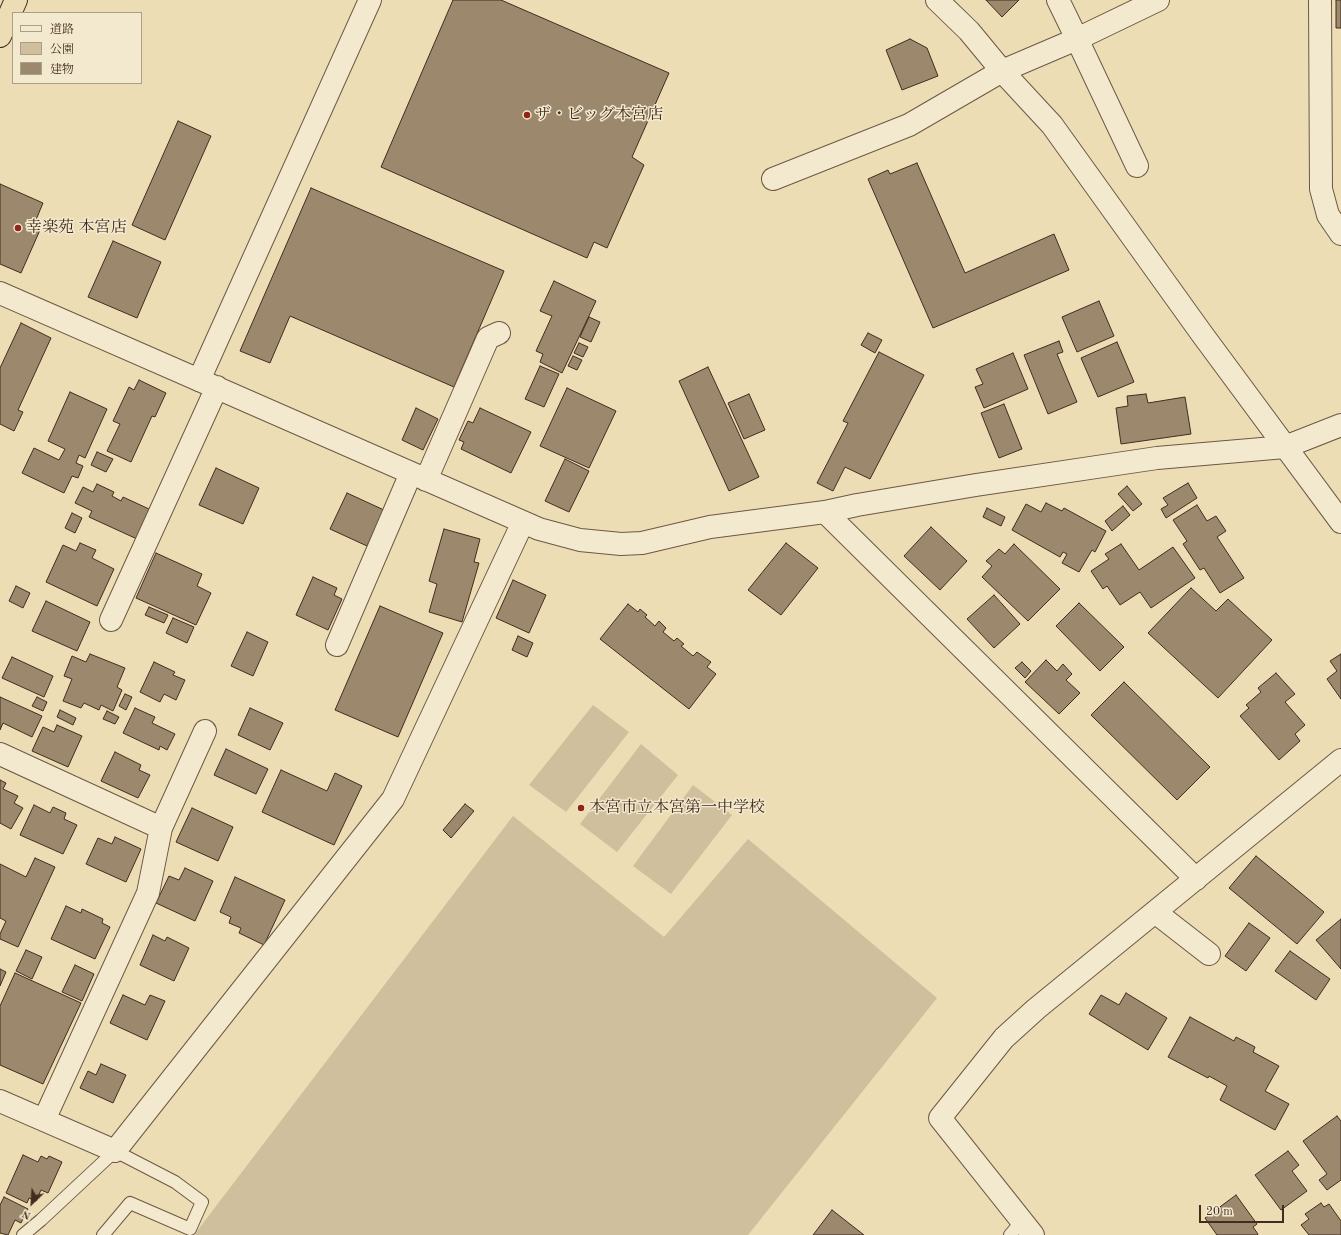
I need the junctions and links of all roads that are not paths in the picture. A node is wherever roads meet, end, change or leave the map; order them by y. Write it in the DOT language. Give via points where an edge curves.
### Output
graph roads {
  1 [pos="16,0"];
  2 [pos="370,0"];
  3 [pos="937,0"];
  4 [pos="1058,0"];
  5 [pos="1158,0"];
  6 [pos="1320,0"];
  7 [pos="0,36"];
  8 [pos="1077,39"];
  9 [pos="1002,70"];
  10 [pos="1136,166"];
  11 [pos="773,180"];
  12 [pos="1341,234"];
  13 [pos="0,293"];
  14 [pos="499,333"];
  15 [pos="208,384"];
  16 [pos="1341,425"];
  17 [pos="1285,447"];
  18 [pos="418,476"];
  19 [pos="825,512"];
  20 [pos="522,522"];
  21 [pos="1341,522"];
  22 [pos="111,620"];
  23 [pos="337,645"];
  24 [pos="205,731"];
  25 [pos="0,754"];
  26 [pos="1341,760"];
  27 [pos="161,828"];
  28 [pos="1196,878"];
  29 [pos="1155,912"];
  30 [pos="1210,954"];
  31 [pos="0,1101"];
  32 [pos="44,1120"];
  33 [pos="115,1151"];
  34 [pos="1022,1230"];
  35 [pos="23,1235"];
  36 [pos="102,1235"];
  1 -- 7 [label="highway"];
  2 -- 15 [label="street"];
  3 -- 9 [label="street" via="969,31"];
  4 -- 8 [label="street"];
  5 -- 8 [label="street"];
  6 -- 12 [label="street" via="1321,189 1328,215"];
  8 -- 9 [label="street"];
  8 -- 10 [label="street"];
  9 -- 11 [label="street" via="909,125"];
  9 -- 17 [label="street" via="1052,125"];
  13 -- 15 [label="street"];
  14 -- 18 [label="street" via="488,338"];
  15 -- 18 [label="street"];
  15 -- 22 [label="street"];
  16 -- 17 [label="street"];
  17 -- 19 [label="street" via="1157,458 976,485"];
  17 -- 21 [label="street"];
  18 -- 20 [label="street"];
  18 -- 23 [label="street"];
  19 -- 20 [label="street" via="710,527 642,543 621,544 580,540"];
  19 -- 28 [label="street"];
  20 -- 33 [label="street" via="393,799"];
  24 -- 27 [label="street"];
  25 -- 27 [label="street"];
  26 -- 28 [label="street"];
  27 -- 32 [label="street" via="148,893"];
  28 -- 29 [label="street"];
  29 -- 30 [label="street"];
  29 -- 34 [label="street" via="1004,1038 940,1118"];
  31 -- 32 [label="street"];
  32 -- 33 [label="street"];
  33 -- 35 [label="lane"];
  33 -- 36 [label="lane" via="175,1182 202,1202 190,1229 130,1204"];
}
